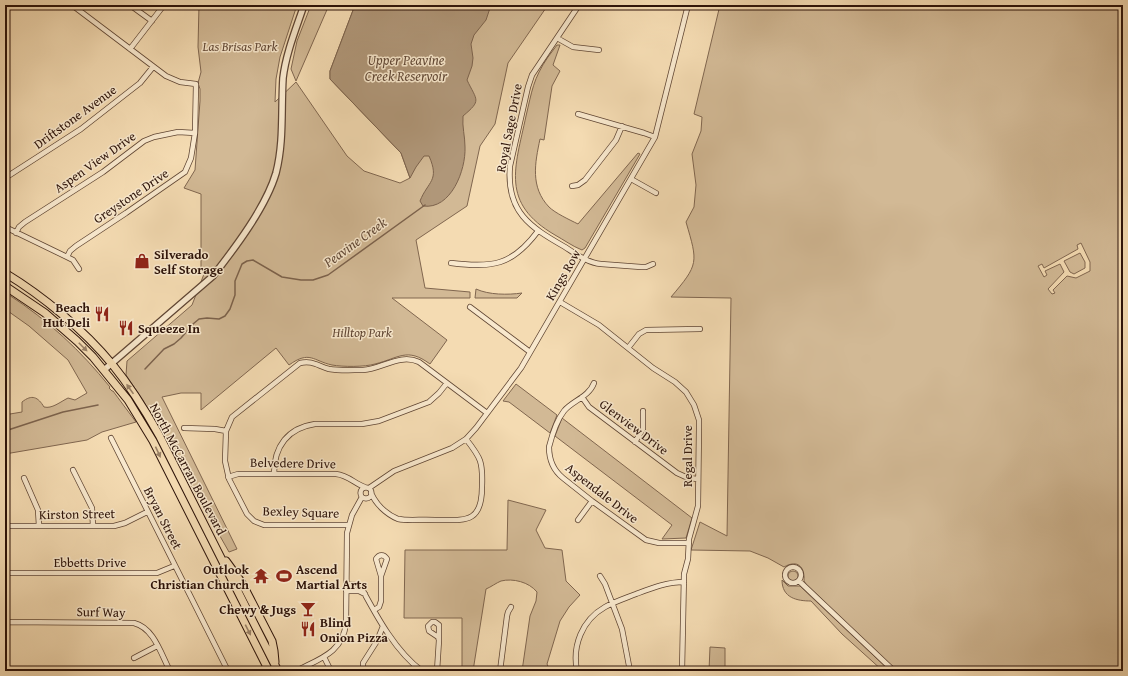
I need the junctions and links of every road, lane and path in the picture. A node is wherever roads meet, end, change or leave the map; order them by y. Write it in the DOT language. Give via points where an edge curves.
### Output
graph roads {
  1 [pos="72,5"];
  2 [pos="130,5"];
  3 [pos="164,5"];
  4 [pos="304,5"];
  5 [pos="579,5"];
  6 [pos="688,5"];
  7 [pos="152,21"];
  8 [pos="557,38"];
  9 [pos="130,49"];
  10 [pos="599,50"];
  11 [pos="153,66"];
  12 [pos="578,114"];
  13 [pos="622,126"];
  14 [pos="195,132"];
  15 [pos="655,137"];
  16 [pos="5,178"];
  17 [pos="631,179"];
  18 [pos="572,186"];
  19 [pos="656,193"];
  20 [pos="5,227"];
  21 [pos="538,231"];
  22 [pos="16,233"];
  23 [pos="67,256"];
  24 [pos="585,259"];
  25 [pos="451,263"];
  26 [pos="652,264"];
  27 [pos="79,269"];
  28 [pos="5,274"];
  29 [pos="5,286"];
  30 [pos="560,302"];
  31 [pos="470,307"];
  32 [pos="700,329"];
  33 [pos="628,348"];
  34 [pos="530,352"];
  35 [pos="111,363"];
  36 [pos="104,370"];
  37 [pos="447,383"];
  38 [pos="594,383"];
  39 [pos="582,397"];
  40 [pos="643,411"];
  41 [pos="487,413"];
  42 [pos="184,428"];
  43 [pos="226,431"];
  44 [pos="111,438"];
  45 [pos="466,439"];
  46 [pos="635,442"];
  47 [pos="73,470"];
  48 [pos="274,474"];
  49 [pos="228,477"];
  50 [pos="24,478"];
  51 [pos="698,479"];
  52 [pos="356,484"];
  53 [pos="368,490"];
  54 [pos="363,496"];
  55 [pos="592,501"];
  56 [pos="376,502"];
  57 [pos="147,512"];
  58 [pos="578,520"];
  59 [pos="349,525"];
  60 [pos="5,526"];
  61 [pos="39,526"];
  62 [pos="93,526"];
  63 [pos="689,543"];
  64 [pos="174,566"];
  65 [pos="5,574"];
  66 [pos="381,576"];
  67 [pos="600,576"];
  68 [pos="799,581"];
  69 [pos="684,582"];
  70 [pos="346,584"];
  71 [pos="346,591"];
  72 [pos="365,594"];
  73 [pos="612,604"];
  74 [pos="511,607"];
  75 [pos="374,610"];
  76 [pos="5,622"];
  77 [pos="383,626"];
  78 [pos="439,640"];
  79 [pos="157,646"];
  80 [pos="324,657"];
  81 [pos="134,658"];
  82 [pos="5,662"];
  83 [pos="277,668"];
  84 [pos="5,670"];
  85 [pos="85,671"];
  86 [pos="170,671"];
  87 [pos="228,671"];
  88 [pos="269,671"];
  89 [pos="296,671"];
  90 [pos="331,671"];
  91 [pos="364,671"];
  92 [pos="422,671"];
  93 [pos="437,671"];
  94 [pos="500,671"];
  95 [pos="577,671"];
  96 [pos="630,671"];
  97 [pos="682,671"];
  98 [pos="894,671"];
  1 -- 9 [label="street"];
  2 -- 7 [label="street"];
  3 -- 7 [label="street"];
  4 -- 35 [label="street" via="285,68 279,160 264,202 212,276"];
  5 -- 8 [label="street, Royal Sage Drive"];
  6 -- 15 [label="street, Kings Row"];
  7 -- 9 [label="street"];
  8 -- 10 [label="street" via="573,47"];
  8 -- 21 [label="street, Royal Sage Drive" via="535,68 529,82 510,166 513,198 521,214"];
  9 -- 11 [label="street"];
  11 -- 14 [label="street, Greystone Drive" via="173,80 196,84"];
  11 -- 16 [label="street, Driftstone Avenue" via="140,83 77,132"];
  12 -- 13 [label="street"];
  13 -- 15 [label="street"];
  13 -- 18 [label="street" via="614,143 585,180"];
  14 -- 22 [label="street, Aspen View Drive" via="178,132 144,141 103,172 25,222"];
  14 -- 23 [label="street, Greystone Drive" via="190,164 182,176 76,246"];
  15 -- 17 [label="street, Kings Row"];
  17 -- 19 [label="street"];
  17 -- 24 [label="street, Kings Row"];
  20 -- 22 [label="street"];
  21 -- 24 [label="street, Royal Sage Drive"];
  21 -- 25 [label="street" via="524,248 503,261 481,266"];
  22 -- 23 [label="street"];
  23 -- 27 [label="street"];
  24 -- 26 [label="street, Royal Sage Drive" via="596,264 641,267"];
  24 -- 30 [label="street, Kings Row"];
  28 -- 35 [label="main road, North McCarran Boulevard" via="35,293 65,318"];
  29 -- 36 [label="main road, North McCarran Boulevard, one-way" via="62,327"];
  30 -- 33 [label="street, Regal Drive" via="599,325"];
  30 -- 34 [label="street, Kings Row"];
  31 -- 34 [label="street"];
  32 -- 33 [label="street" via="646,330 639,334"];
  33 -- 51 [label="street, Regal Drive" via="676,382 691,398 699,424"];
  34 -- 41 [label="street, Kings Row"];
  35 -- 36 [label="street"];
  83 -- 35 [label="main road, North McCarran Boulevard, one-way" via="273,646 246,590 213,542 159,435"];
  36 -- 88 [label="main road, North McCarran Boulevard, one-way" via="128,400 153,441"];
  37 -- 41 [label="street"];
  37 -- 43 [label="street" via="419,362 410,359 362,370 336,370 305,362 296,366 232,417"];
  37 -- 48 [label="street" via="429,402 379,420 362,424 315,424 296,430 285,439 278,450"];
  38 -- 39 [label="street, Aspendale Drive"];
  39 -- 46 [label="street, Glenview Drive" via="589,407"];
  39 -- 55 [label="street, Aspendale Drive" via="561,416 549,453 552,465 559,475"];
  40 -- 46 [label="street" via="643,429"];
  41 -- 45 [label="street, Kings Row"];
  42 -- 43 [label="street"];
  43 -- 49 [label="street, Bexley Square" via="225,461"];
  44 -- 57 [label="street, Bryan Street"];
  45 -- 53 [label="street, Kings Row" via="452,448 394,471"];
  45 -- 56 [label="street" via="481,460 483,470 482,500 479,509 472,516 459,520 401,519 391,515"];
  46 -- 51 [label="street, Glenview Drive" via="677,473"];
  47 -- 62 [label="street" via="92,508"];
  48 -- 49 [label="street, Belvedere Drive" via="238,474"];
  48 -- 52 [label="street, Belvedere Drive" via="340,474"];
  49 -- 59 [label="street, Bexley Square" via="247,514 254,521 264,525"];
  50 -- 61 [label="street" via="38,510"];
  51 -- 63 [label="street, Regal Drive" via="698,506"];
  52 -- 53 [label="street, Belvedere Drive"];
  52 -- 54 [label="street"];
  53 -- 54 [label="street, Kings Row" via="361,490"];
  53 -- 54 [label="street, Kings Row" via="370,496"];
  53 -- 56 [label="street"];
  54 -- 56 [label="street"];
  54 -- 59 [label="street, Kings Row" via="355,507"];
  55 -- 58 [label="street"];
  55 -- 63 [label="street, Aspendale Drive" via="646,540"];
  57 -- 62 [label="street, Kirston Street" via="120,525"];
  57 -- 64 [label="street, Bryan Street"];
  59 -- 70 [label="street, Kings Row"];
  60 -- 61 [label="street, Kirston Street"];
  61 -- 62 [label="street, Kirston Street"];
  63 -- 69 [label="street, Regal Drive"];
  64 -- 65 [label="street, Ebbetts Drive" via="157,573"];
  64 -- 87 [label="street, Bryan Street"];
  65 -- 76 [label="street"];
  66 -- 75 [label="street" via="381,604"];
  67 -- 73 [label="street" via="606,584"];
  68 -- 98 [label="street"];
  69 -- 73 [label="street" via="658,586"];
  69 -- 97 [label="street, Regal Drive"];
  70 -- 71 [label="street, Kings Row"];
  70 -- 72 [label="street" via="360,586"];
  71 -- 72 [label="street" via="359,591"];
  71 -- 80 [label="street, Kings Row" via="344,635 337,646"];
  72 -- 75 [label="street"];
  73 -- 95 [label="street" via="598,612 582,630 576,652"];
  73 -- 96 [label="street" via="622,630"];
  74 -- 94 [label="street" via="507,616"];
  75 -- 77 [label="street"];
  76 -- 79 [label="street, Surf Way" via="134,623 144,626"];
  76 -- 82 [label="street"];
  77 -- 91 [label="street" via="377,641 363,662"];
  77 -- 92 [label="street"];
  78 -- 93 [label="street"];
  79 -- 81 [label="street"];
  79 -- 86 [label="street, Surf Way"];
  80 -- 89 [label="street, Kings Row"];
  80 -- 90 [label="street"];
  84 -- 85 [label="street"];
}
